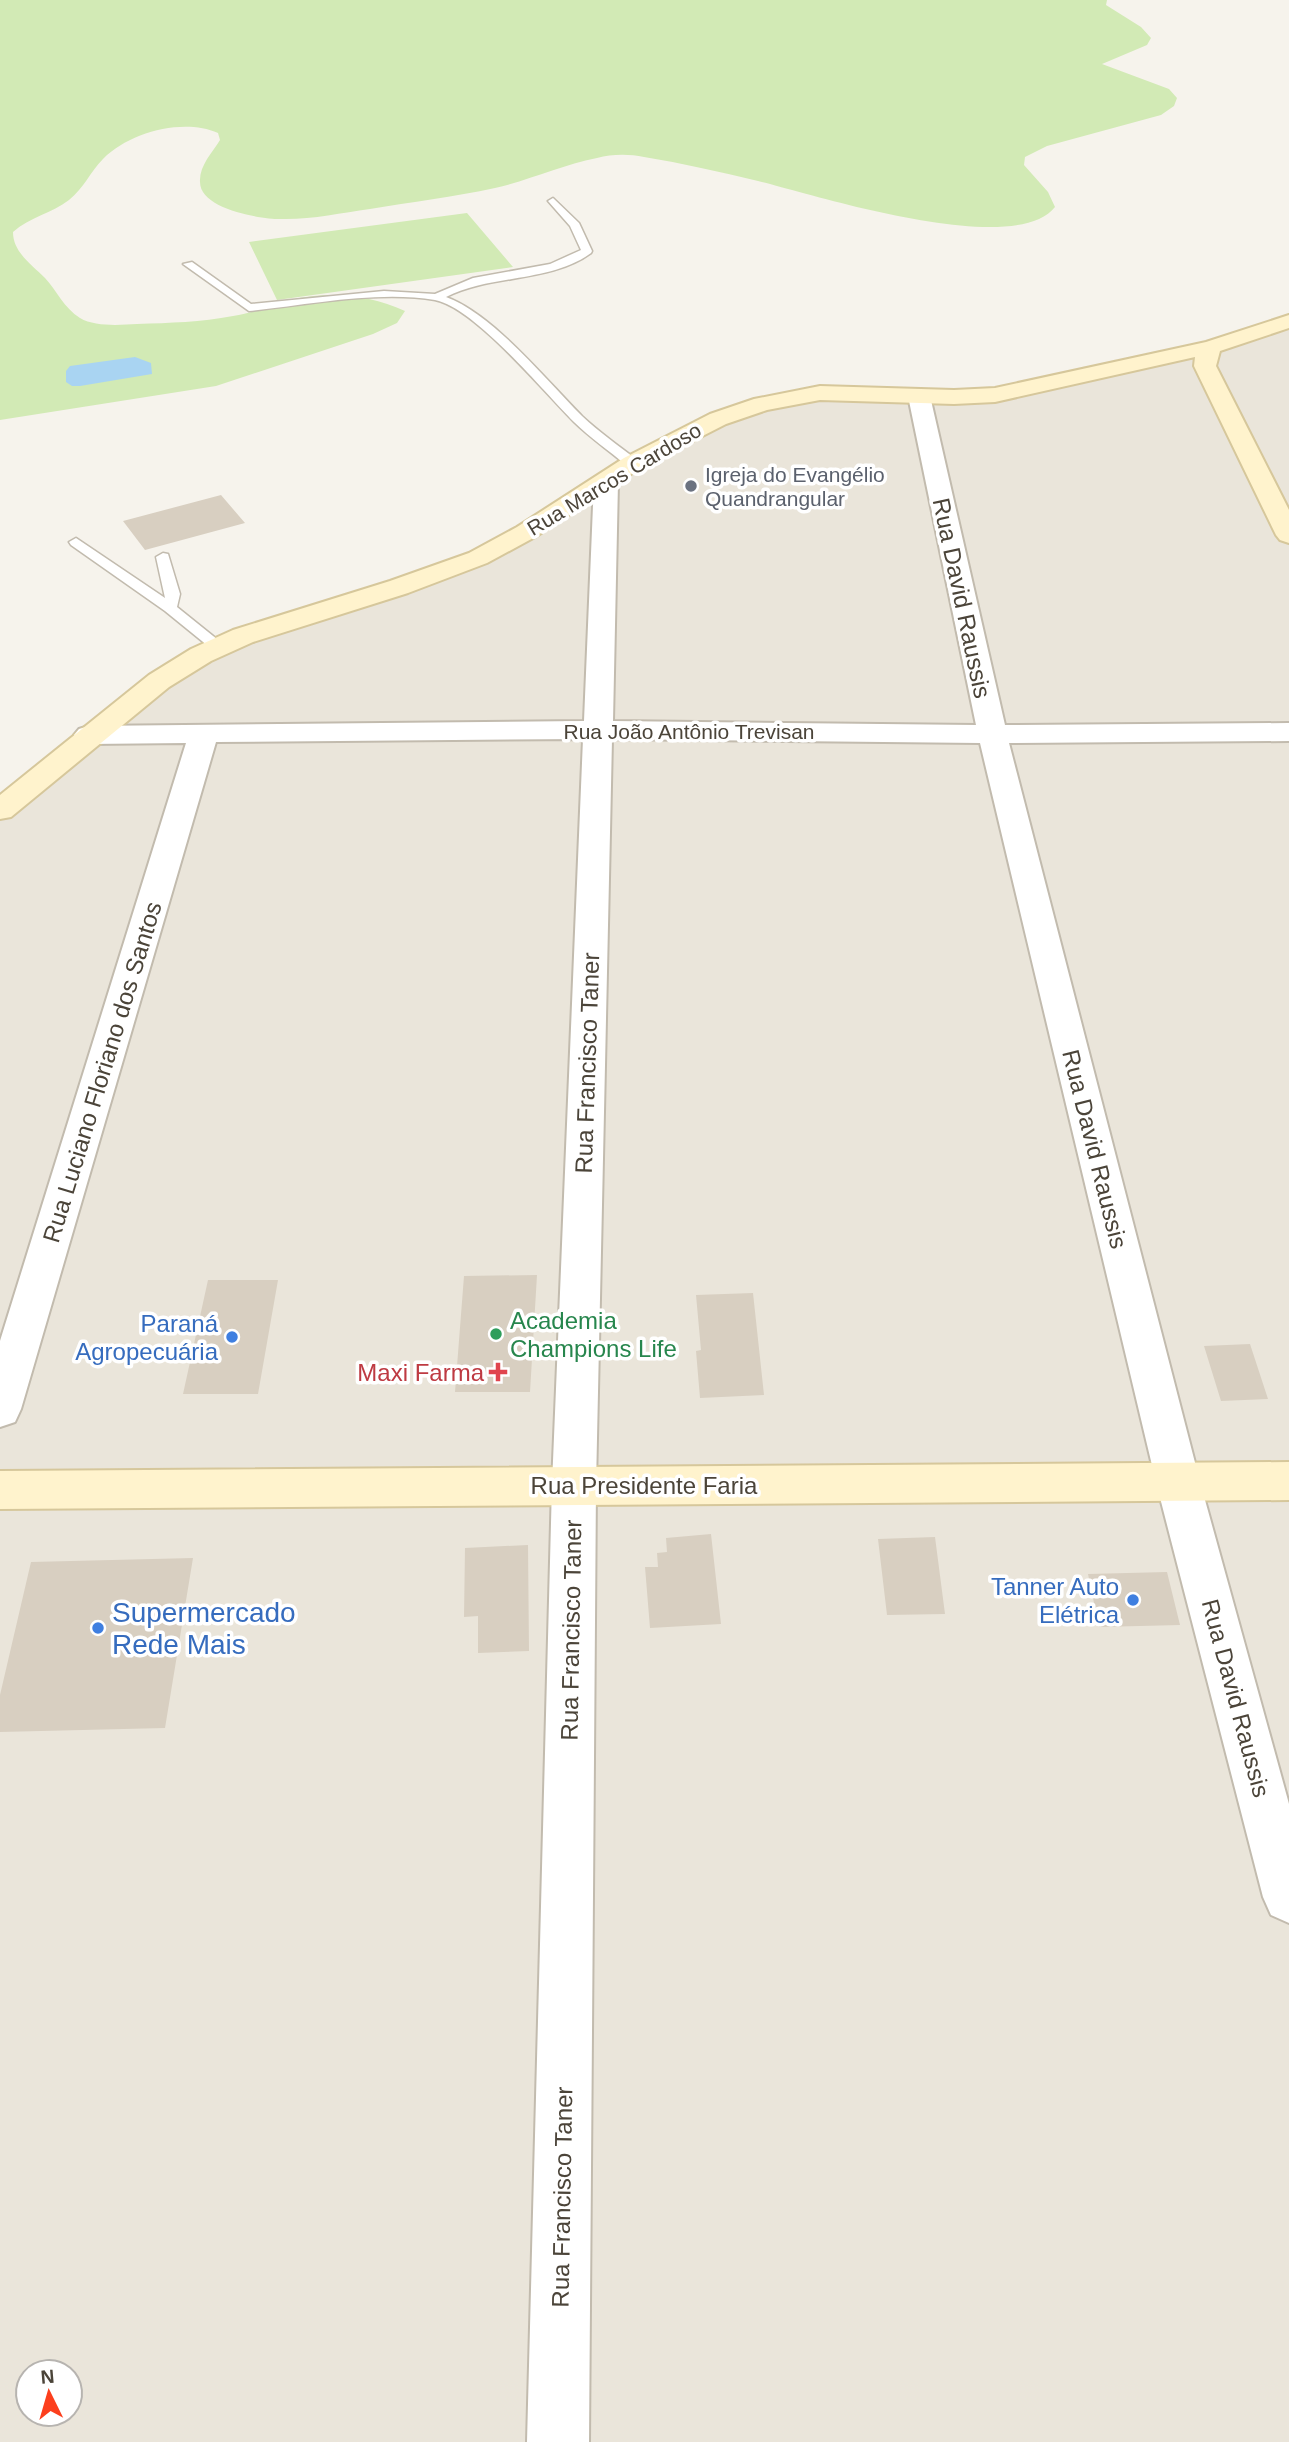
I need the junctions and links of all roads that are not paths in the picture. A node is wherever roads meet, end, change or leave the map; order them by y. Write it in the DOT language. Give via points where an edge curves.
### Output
graph roads {
  1 [pos="553,201"];
  2 [pos="188,264"];
  3 [pos="437,297"];
  4 [pos="1289,321"];
  5 [pos="1212,346"];
  6 [pos="919,397"];
  7 [pos="619,473"];
  8 [pos="1289,535"];
  9 [pos="76,542"];
  10 [pos="163,557"];
  11 [pos="170,608"];
  12 [pos="218,647"];
  13 [pos="597,730"];
  14 [pos="1289,732"];
  15 [pos="992,734"];
  16 [pos="89,735"];
  17 [pos="203,736"];
  18 [pos="0,810"];
  19 [pos="0,1409"];
  20 [pos="1289,1481"];
  21 [pos="1178,1482"];
  22 [pos="573,1485"];
  23 [pos="0,1490"];
  24 [pos="1289,1897"];
  25 [pos="558,2442"];
  1 -- 3 [label="lane" via="575,225 587,251 581,257 479,279"];
  2 -- 3 [label="lane" via="249,308 384,294"];
  3 -- 7 [label="lane" via="459,305 476,319 580,422"];
  4 -- 5 [label="street, Rua Marcos Cardoso"];
  5 -- 6 [label="street, Rua Marcos Cardoso" via="995,395"];
  5 -- 8 [label="street" via="1205,366"];
  6 -- 7 [label="street, Rua Marcos Cardoso" via="837,392 782,399 718,418"];
  6 -- 15 [label="street, Rua David Raussis"];
  7 -- 12 [label="street, Rua Marcos Cardoso" via="499,548 457,567"];
  7 -- 13 [label="street, Rua Francisco Taner"];
  9 -- 11 [label="lane"];
  10 -- 11 [label="lane" via="173,594"];
  11 -- 12 [label="lane"];
  12 -- 16 [label="street, Rua Marcos Cardoso" via="159,681"];
  13 -- 15 [label="street, Rua João Antônio Trevisan"];
  13 -- 17 [label="street, Rua João Antônio Trevisan"];
  13 -- 22 [label="street, Rua Francisco Taner"];
  14 -- 15 [label="street, Rua João Antônio Trevisan"];
  15 -- 21 [label="street, Rua David Raussis"];
  16 -- 17 [label="street, Rua João Antônio Trevisan"];
  16 -- 18 [label="street, Rua Marcos Cardoso"];
  17 -- 19 [label="street, Rua Luciano Floriano dos Santos"];
  20 -- 21 [label="street, Rua Presidente Faria"];
  21 -- 22 [label="street, Rua Presidente Faria"];
  21 -- 24 [label="street, Rua David Raussis"];
  22 -- 23 [label="street, Rua Presidente Faria"];
  22 -- 25 [label="street, Rua Francisco Taner"];
}
